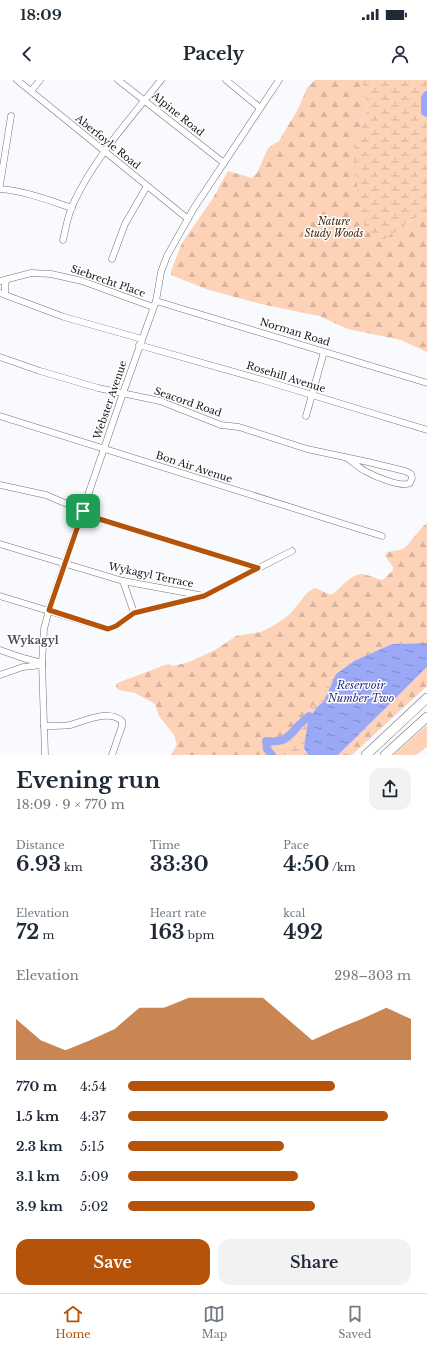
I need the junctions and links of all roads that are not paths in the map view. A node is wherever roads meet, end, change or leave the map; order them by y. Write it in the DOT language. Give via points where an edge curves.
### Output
graph roads {
  1 [pos="17,80"];
  2 [pos="40,80"];
  3 [pos="118,80"];
  4 [pos="162,80"];
  5 [pos="226,80"];
  6 [pos="279,80"];
  7 [pos="31,91"];
  8 [pos="145,100"];
  9 [pos="260,108"];
  10 [pos="11,116"];
  11 [pos="105,152"];
  12 [pos="224,163"];
  13 [pos="0,185"];
  14 [pos="147,186"];
  15 [pos="0,189"];
  16 [pos="72,208"];
  17 [pos="188,219"];
  18 [pos="63,240"];
  19 [pos="112,259"];
  20 [pos="8,279"];
  21 [pos="0,281"];
  22 [pos="2,294"];
  23 [pos="156,300"];
  24 [pos="153,307"];
  25 [pos="140,342"];
  26 [pos="324,352"];
  27 [pos="0,357"];
  28 [pos="427,383"];
  29 [pos="122,393"];
  30 [pos="311,395"];
  31 [pos="0,416"];
  32 [pos="306,416"];
  33 [pos="427,430"];
  34 [pos="104,448"];
  35 [pos="347,458"];
  36 [pos="0,485"];
  37 [pos="83,511"];
  38 [pos="382,536"];
  39 [pos="0,544"];
  40 [pos="292,551"];
  41 [pos="65,563"];
  42 [pos="258,568"];
  43 [pos="123,581"];
  44 [pos="0,596"];
  45 [pos="204,596"];
  46 [pos="49,610"];
  47 [pos="134,613"];
  48 [pos="0,650"];
  49 [pos="23,658"];
  50 [pos="42,664"];
  51 [pos="23,667"];
  52 [pos="0,675"];
  53 [pos="427,698"];
  54 [pos="427,717"];
  55 [pos="44,726"];
  56 [pos="45,755"];
  57 [pos="112,755"];
  58 [pos="366,755"];
  59 [pos="385,755"];
  1 -- 7 [label="street, Aberfoyle Road"];
  2 -- 7 [label="street"];
  3 -- 8 [label="street, Alpine Road"];
  4 -- 8 [label="street"];
  5 -- 9 [label="street"];
  6 -- 9 [label="street, Webster Avenue"];
  7 -- 11 [label="street, Aberfoyle Road"];
  8 -- 11 [label="street"];
  8 -- 12 [label="street, Alpine Road"];
  9 -- 12 [label="street, Webster Avenue"];
  10 -- 13 [label="street"];
  11 -- 14 [label="street, Aberfoyle Road"];
  11 -- 16 [label="street"];
  12 -- 17 [label="street, Webster Avenue"];
  14 -- 17 [label="street, Aberfoyle Road"];
  14 -- 19 [label="street" via="125,224"];
  15 -- 16 [label="street" via="34,195"];
  16 -- 18 [label="street"];
  17 -- 23 [label="street, Webster Avenue" via="167,256"];
  20 -- 21 [label="street, Siebrecht Place"];
  20 -- 22 [label="street"];
  20 -- 24 [label="street, Siebrecht Place" via="31,273 52,274 82,281"];
  22 -- 25 [label="street, Rosehill Avenue"];
  23 -- 24 [label="street, Webster Avenue"];
  23 -- 26 [label="street, Norman Road"];
  24 -- 25 [label="street, Webster Avenue"];
  25 -- 29 [label="street, Webster Avenue"];
  25 -- 30 [label="street, Rosehill Avenue"];
  26 -- 28 [label="street, Norman Road"];
  26 -- 30 [label="street"];
  27 -- 29 [label="street, Seacord Road" via="40,371"];
  29 -- 34 [label="street, Webster Avenue"];
  29 -- 35 [label="street, Seacord Road" via="160,402 221,425 239,427 307,449"];
  30 -- 32 [label="street"];
  30 -- 33 [label="street, Rosehill Avenue"];
  31 -- 34 [label="street, Bon Air Avenue"];
  34 -- 37 [label="street, Webster Avenue"];
  34 -- 38 [label="street, Bon Air Avenue"];
  35 -- 35 [label="street, Seacord Road" via="365,471 389,481 407,485 412,480 411,474 405,471"];
  36 -- 37 [label="street" via="46,495"];
  37 -- 41 [label="street, Webster Avenue"];
  37 -- 42 [label="street" via="96,518"];
  39 -- 41 [label="street, Wykagyl Terrace"];
  40 -- 42 [label="street, Wykagyl Terrace"];
  41 -- 43 [label="street, Wykagyl Terrace"];
  41 -- 46 [label="street, Webster Avenue"];
  42 -- 45 [label="street, Wykagyl Terrace"];
  43 -- 45 [label="street, Wykagyl Terrace"];
  43 -- 47 [label="street"];
  44 -- 46 [label="street"];
  45 -- 47 [label="street"];
  46 -- 47 [label="street" via="108,629"];
  46 -- 50 [label="street, Webster Avenue" via="44,629"];
  48 -- 49 [label="street"];
  49 -- 50 [label="street"];
  49 -- 51 [label="street"];
  50 -- 51 [label="street"];
  50 -- 55 [label="street, Webster Avenue"];
  51 -- 52 [label="street"];
  53 -- 58 [label="highway"];
  54 -- 59 [label="highway"];
  55 -- 56 [label="street, Webster Avenue"];
  55 -- 57 [label="street" via="69,725 102,717 115,717 122,721 122,726"];
}
